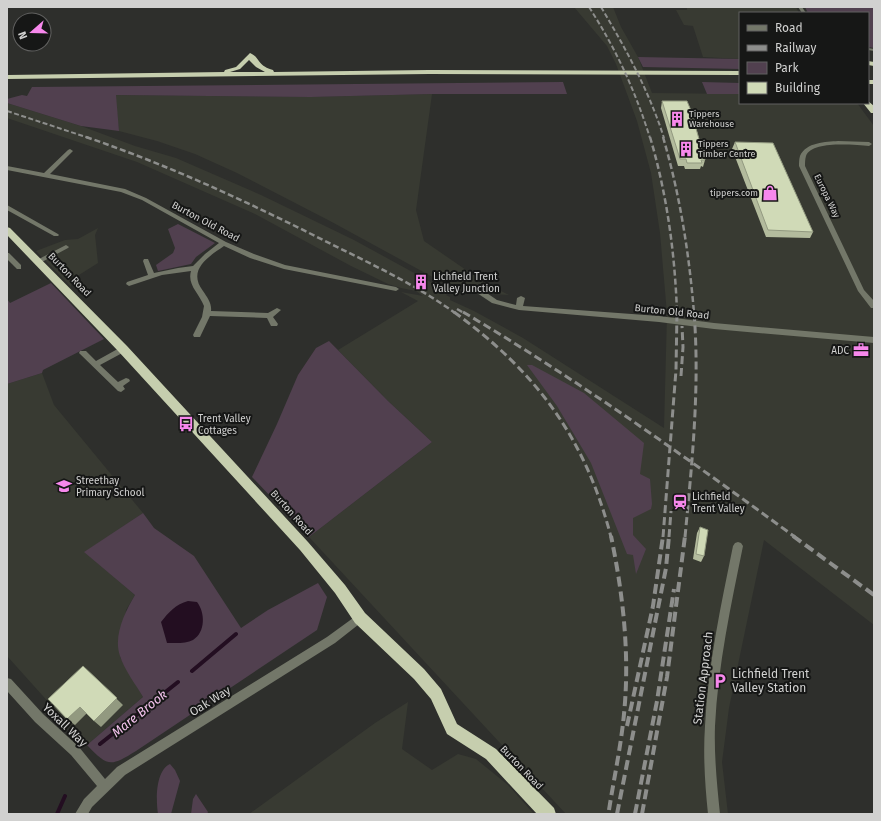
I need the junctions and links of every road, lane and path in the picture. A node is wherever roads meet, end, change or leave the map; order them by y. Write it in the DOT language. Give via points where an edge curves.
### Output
graph roads {
  1 [pos="739,73"];
  2 [pos="306,74"];
  3 [pos="655,74"];
  4 [pos="170,75"];
  5 [pos="7,77"];
  6 [pos="739,78"];
  7 [pos="7,82"];
  8 [pos="869,144"];
  9 [pos="59,153"];
  10 [pos="10,168"];
  11 [pos="7,173"];
  12 [pos="46,175"];
  13 [pos="7,207"];
  14 [pos="7,230"];
  15 [pos="47,230"];
  16 [pos="39,235"];
  17 [pos="56,235"];
  18 [pos="224,243"];
  19 [pos="66,247"];
  20 [pos="7,255"];
  21 [pos="38,261"];
  22 [pos="146,261"];
  23 [pos="7,265"];
  24 [pos="195,268"];
  25 [pos="152,276"];
  26 [pos="129,284"];
  27 [pos="396,288"];
  28 [pos="472,288"];
  29 [pos="521,298"];
  30 [pos="874,306"];
  31 [pos="519,308"];
  32 [pos="277,310"];
  33 [pos="207,313"];
  34 [pos="269,316"];
  35 [pos="274,324"];
  36 [pos="197,335"];
  37 [pos="874,340"];
  38 [pos="123,349"];
  39 [pos="84,353"];
  40 [pos="96,364"];
  41 [pos="126,381"];
  42 [pos="738,546"];
  43 [pos="360,618"];
  44 [pos="7,683"];
  45 [pos="104,786"];
  46 [pos="81,814"];
  47 [pos="548,814"];
  48 [pos="714,814"];
  1 -- 3 [label="highway"];
  2 -- 3 [label="highway" via="594,71"];
  2 -- 4 [label="highway"];
  2 -- 4 [label="highway" via="263,70 254,64 250,55 238,68 230,71"];
  3 -- 6 [label="highway"];
  3 -- 7 [label="highway" via="609,77"];
  4 -- 5 [label="highway"];
  8 -- 30 [label="street, Europa Way" via="819,144 807,149 801,160 861,291"];
  9 -- 12 [label="street" via="68,153"];
  10 -- 11 [label="street"];
  10 -- 12 [label="street, Burton Old Road"];
  12 -- 18 [label="street, Burton Old Road" via="123,190"];
  13 -- 15 [label="street"];
  14 -- 21 [label="highway, Burton Road"];
  15 -- 16 [label="street"];
  15 -- 17 [label="street"];
  18 -- 24 [label="street" via="203,258"];
  18 -- 27 [label="street, Burton Old Road" via="284,267"];
  19 -- 21 [label="street"];
  20 -- 23 [label="street" via="17,264"];
  21 -- 38 [label="highway, Burton Road"];
  22 -- 25 [label="street"];
  24 -- 25 [label="street" via="183,268"];
  24 -- 33 [label="street" via="194,283 206,302"];
  25 -- 26 [label="street"];
  28 -- 31 [label="street, Burton Old Road" via="501,305"];
  29 -- 31 [label="street"];
  31 -- 37 [label="street, Burton Old Road"];
  32 -- 34 [label="street"];
  33 -- 34 [label="street"];
  33 -- 36 [label="street"];
  34 -- 35 [label="street"];
  38 -- 40 [label="street"];
  38 -- 43 [label="highway, Burton Road" via="304,546 340,589"];
  39 -- 40 [label="street"];
  40 -- 41 [label="street" via="119,387"];
  42 -- 48 [label="street, Station Approach" via="723,621 710,725"];
  43 -- 45 [label="street, Oak Way" via="331,640 121,771"];
  43 -- 47 [label="highway, Burton Road" via="419,674 436,694 452,729 491,754"];
  44 -- 45 [label="street, Yoxall Way" via="39,718 75,751"];
  45 -- 46 [label="street, Oak Way"];
}
